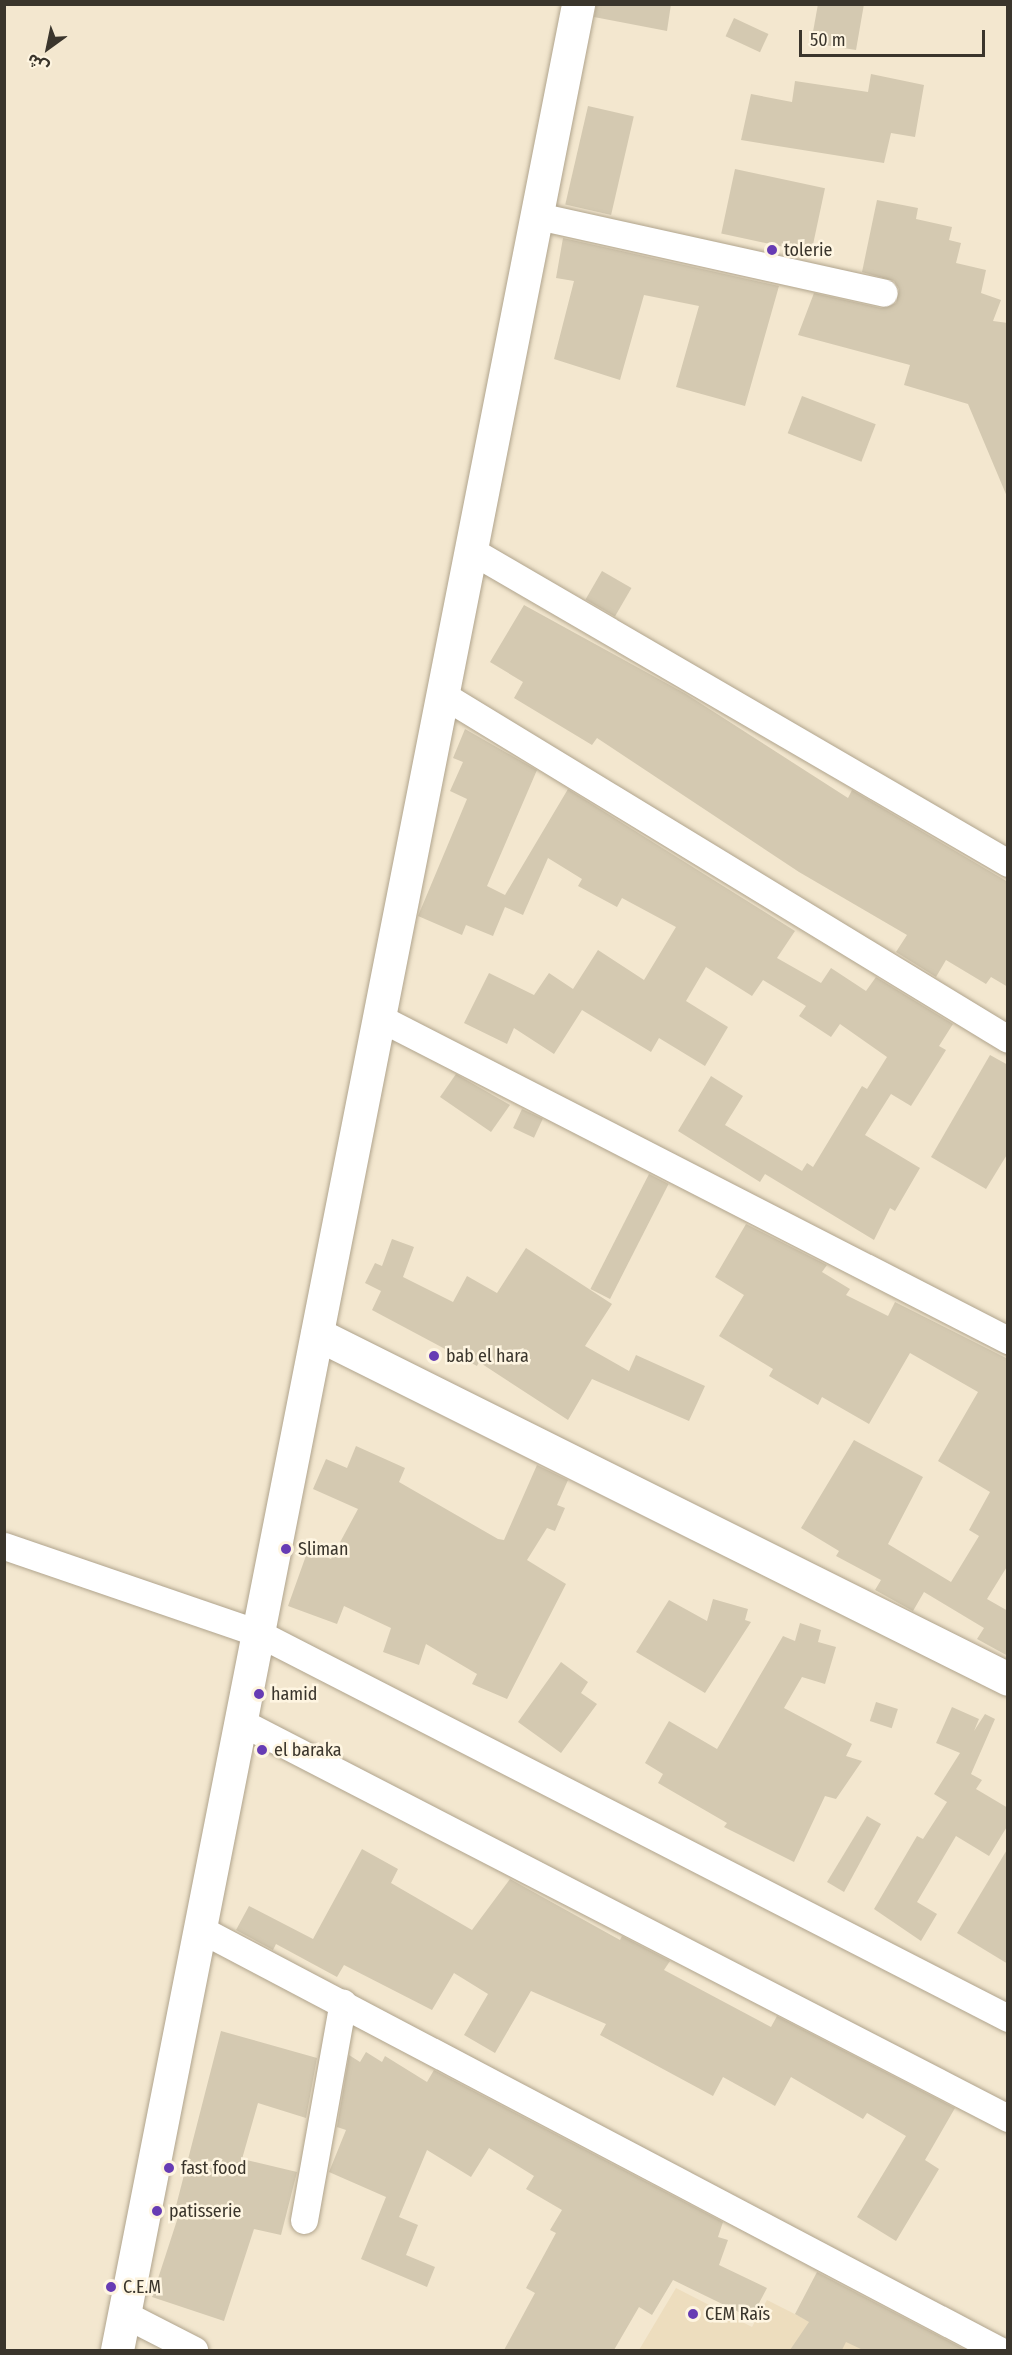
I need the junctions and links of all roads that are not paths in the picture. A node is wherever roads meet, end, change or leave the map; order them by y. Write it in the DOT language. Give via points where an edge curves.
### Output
graph roads {
  1 [pos="578,4"];
  2 [pos="538,216"];
  3 [pos="884,293"];
  4 [pos="472,551"];
  5 [pos="443,694"];
  6 [pos="1008,863"];
  7 [pos="380,1018"];
  8 [pos="1008,1039"];
  9 [pos="317,1334"];
  10 [pos="1008,1340"];
  11 [pos="4,1546"];
  12 [pos="258,1633"];
  13 [pos="1008,1679"];
  14 [pos="241,1722"];
  15 [pos="200,1929"];
  16 [pos="343,2002"];
  17 [pos="1008,2018"];
  18 [pos="1008,2118"];
  19 [pos="304,2220"];
  20 [pos="124,2314"];
  21 [pos="117,2350"];
  22 [pos="194,2350"];
  23 [pos="999,2350"];
  1 -- 2 [label="main road"];
  2 -- 3 [label="street"];
  2 -- 4 [label="main road"];
  4 -- 5 [label="main road"];
  4 -- 6 [label="street"];
  5 -- 7 [label="main road"];
  5 -- 8 [label="street"];
  7 -- 9 [label="main road"];
  7 -- 10 [label="street"];
  9 -- 12 [label="main road"];
  9 -- 13 [label="main road"];
  11 -- 12 [label="street"];
  12 -- 14 [label="main road"];
  12 -- 17 [label="street"];
  14 -- 15 [label="main road"];
  14 -- 18 [label="street"];
  15 -- 16 [label="street"];
  15 -- 20 [label="main road"];
  16 -- 19 [label="street"];
  16 -- 23 [label="street"];
  20 -- 21 [label="main road"];
  20 -- 22 [label="street"];
}
